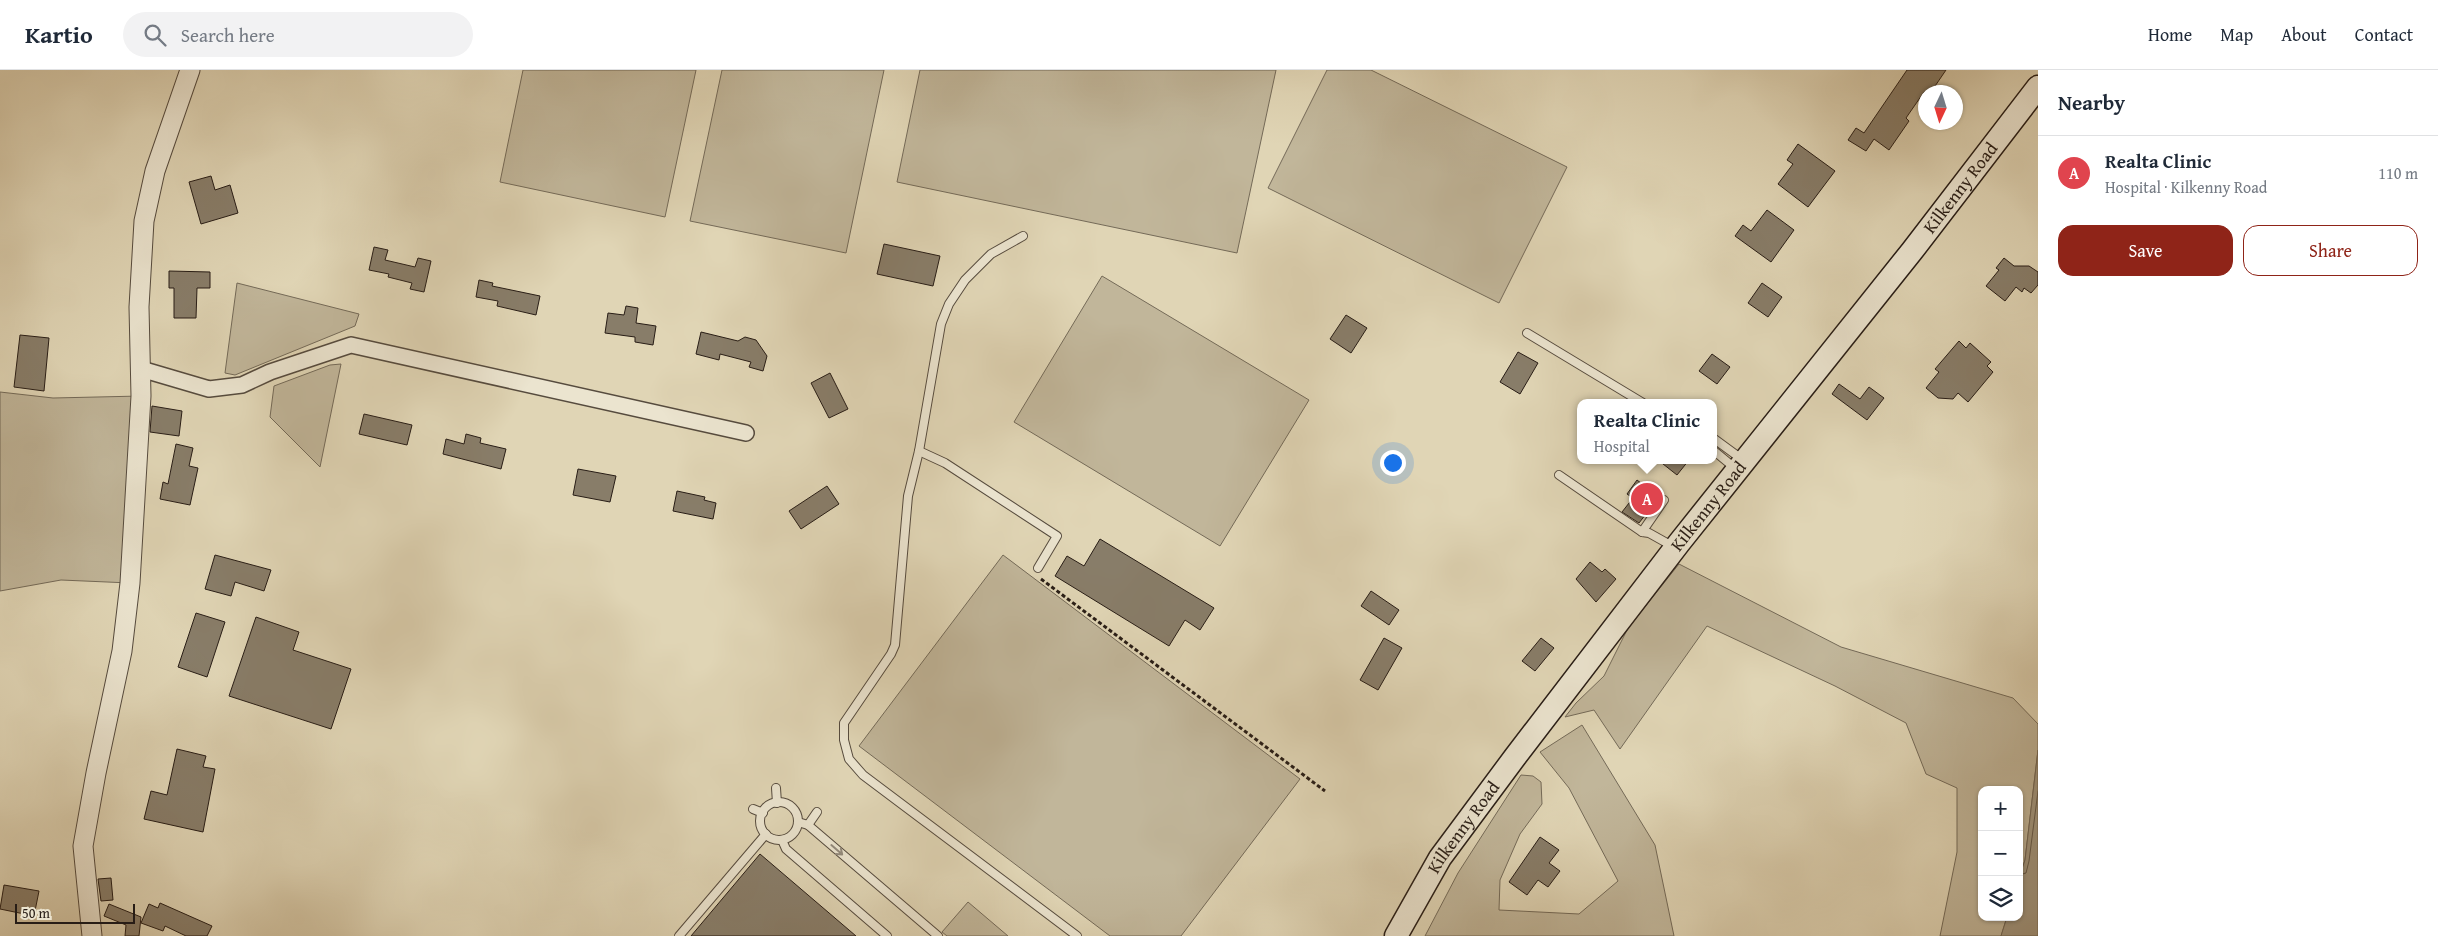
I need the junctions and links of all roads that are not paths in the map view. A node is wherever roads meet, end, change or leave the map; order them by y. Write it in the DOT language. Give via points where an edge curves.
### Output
graph roads {
  1 [pos="190,70"];
  2 [pos="2038,87"];
  3 [pos="1023,236"];
  4 [pos="1527,333"];
  5 [pos="141,369"];
  6 [pos="1636,399"];
  7 [pos="746,433"];
  8 [pos="1717,442"];
  9 [pos="919,452"];
  10 [pos="1717,452"];
  11 [pos="1741,466"];
  12 [pos="1559,475"];
  13 [pos="1664,500"];
  14 [pos="1642,532"];
  15 [pos="1676,548"];
  16 [pos="1038,568"];
  17 [pos="776,788"];
  18 [pos="777,803"];
  19 [pos="753,809"];
  20 [pos="818,812"];
  21 [pos="763,813"];
  22 [pos="798,822"];
  23 [pos="808,825"];
  24 [pos="766,834"];
  25 [pos="782,840"];
  26 [pos="92,936"];
  27 [pos="680,936"];
  28 [pos="887,936"];
  29 [pos="938,936"];
  30 [pos="1077,936"];
  31 [pos="1396,936"];
  1 -- 5 [label="street" via="155,171 144,221 139,307"];
  2 -- 11 [label="main road, Kilkenny Road"];
  3 -- 9 [label="lane" via="991,254 965,280 949,304 936,348"];
  4 -- 6 [label="lane"];
  5 -- 7 [label="street" via="209,389 242,385 270,372 352,345"];
  5 -- 26 [label="street" via="130,583 122,651 83,846"];
  8 -- 11 [label="lane"];
  9 -- 16 [label="lane" via="945,463 1056,536"];
  9 -- 30 [label="lane" via="908,496 895,645 844,723 849,759 862,775"];
  10 -- 11 [label="lane"];
  11 -- 15 [label="main road, Kilkenny Road"];
  12 -- 14 [label="lane"];
  13 -- 14 [label="lane"];
  14 -- 15 [label="lane" via="1650,533"];
  15 -- 31 [label="main road, Kilkenny Road" via="1440,858"];
  17 -- 18 [label="lane"];
  18 -- 21 [label="lane"];
  18 -- 22 [label="lane" via="794,810"];
  19 -- 21 [label="lane"];
  20 -- 23 [label="lane"];
  21 -- 24 [label="lane" via="761,824"];
  22 -- 23 [label="lane"];
  22 -- 25 [label="lane" via="794,834"];
  23 -- 29 [label="lane, one-way"];
  24 -- 25 [label="lane"];
  24 -- 27 [label="lane"];
  25 -- 28 [label="lane" via="786,849"];
}
